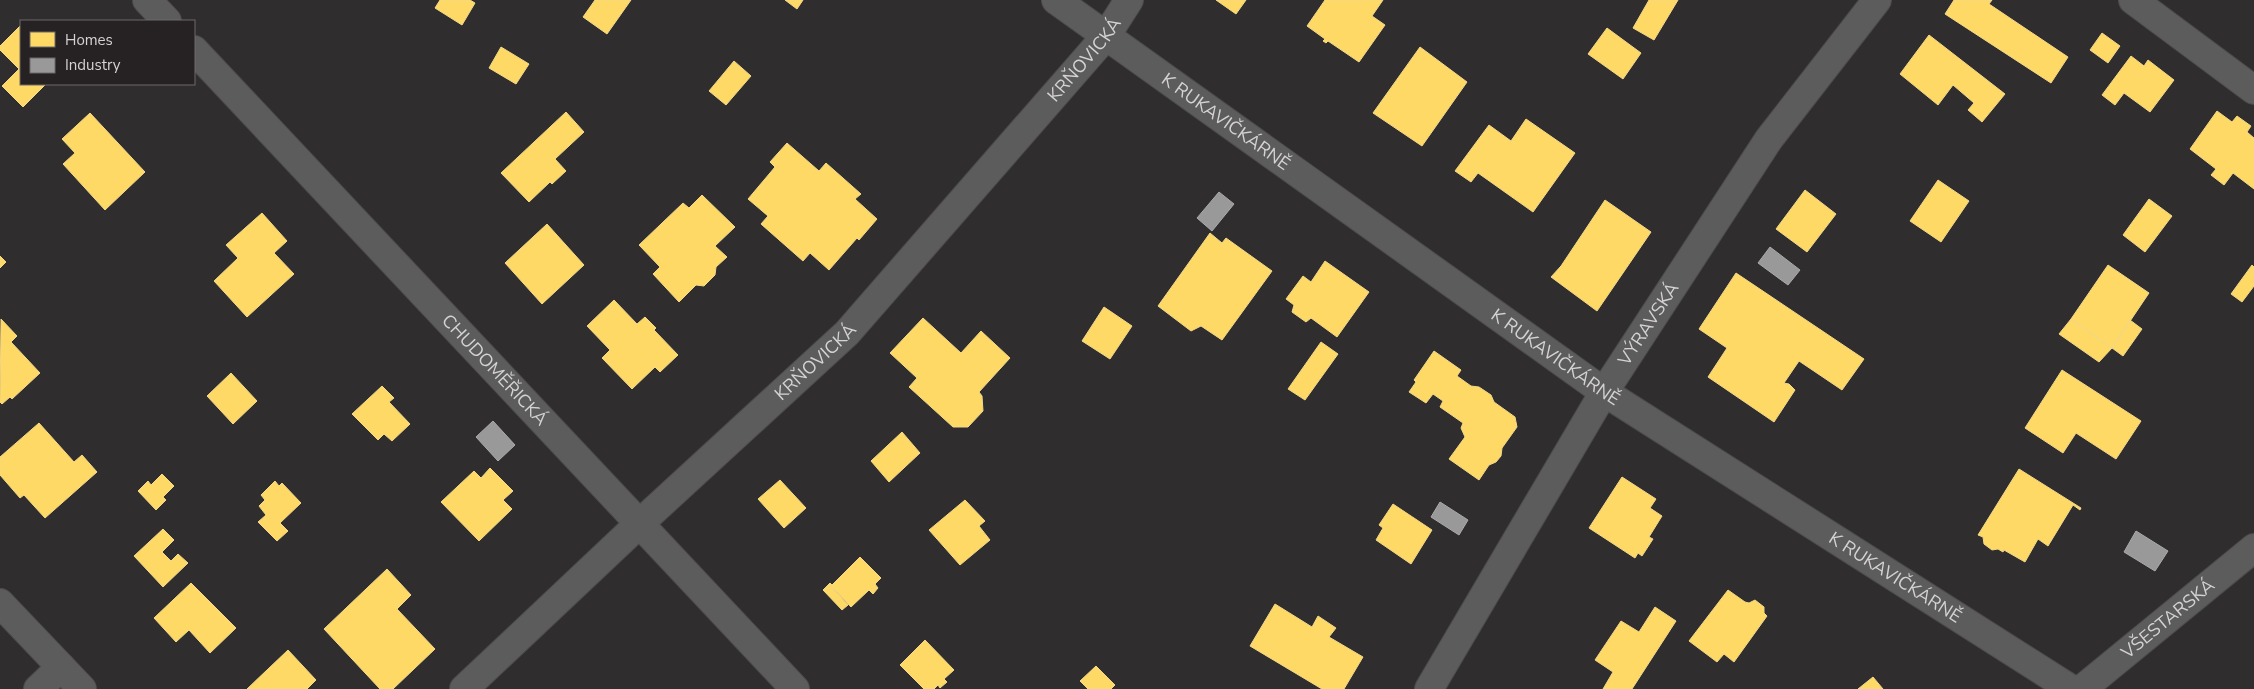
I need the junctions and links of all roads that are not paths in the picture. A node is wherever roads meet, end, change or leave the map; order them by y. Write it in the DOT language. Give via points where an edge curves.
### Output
graph roads {
  1 [pos="147,0"];
  2 [pos="1056,0"];
  3 [pos="1129,0"];
  4 [pos="1877,0"];
  5 [pos="2133,0"];
  6 [pos="166,20"];
  7 [pos="1106,36"];
  8 [pos="195,51"];
  9 [pos="2254,90"];
  10 [pos="1604,392"];
  11 [pos="639,524"];
  12 [pos="2254,548"];
  13 [pos="0,603"];
  14 [pos="61,667"];
  15 [pos="38,689"];
  16 [pos="82,689"];
  17 [pos="464,689"];
  18 [pos="795,689"];
  19 [pos="1429,689"];
  20 [pos="2071,689"];
  21 [pos="2082,689"];
  1 -- 6 [label="street"];
  2 -- 7 [label="street, K RUKAVIČKÁRNĚ"];
  3 -- 7 [label="street, KRŇOVICKÁ"];
  4 -- 10 [label="street, VÝRAVSKÁ" via="1769,139"];
  5 -- 9 [label="street"];
  7 -- 10 [label="street, K RUKAVIČKÁRNĚ"];
  7 -- 11 [label="street, KRŇOVICKÁ" via="847,333"];
  8 -- 11 [label="street, CHUDOMĚŘICKÁ"];
  10 -- 19 [label="street, VÝRAVSKÁ"];
  10 -- 20 [label="street, K RUKAVIČKÁRNĚ"];
  11 -- 17 [label="street, KRŇOVICKÁ"];
  11 -- 18 [label="street, CHUDOMĚŘICKÁ"];
  12 -- 21 [label="street, VŠESTARSKÁ"];
  13 -- 14 [label="street"];
  14 -- 15 [label="street"];
  14 -- 16 [label="street"];
}
